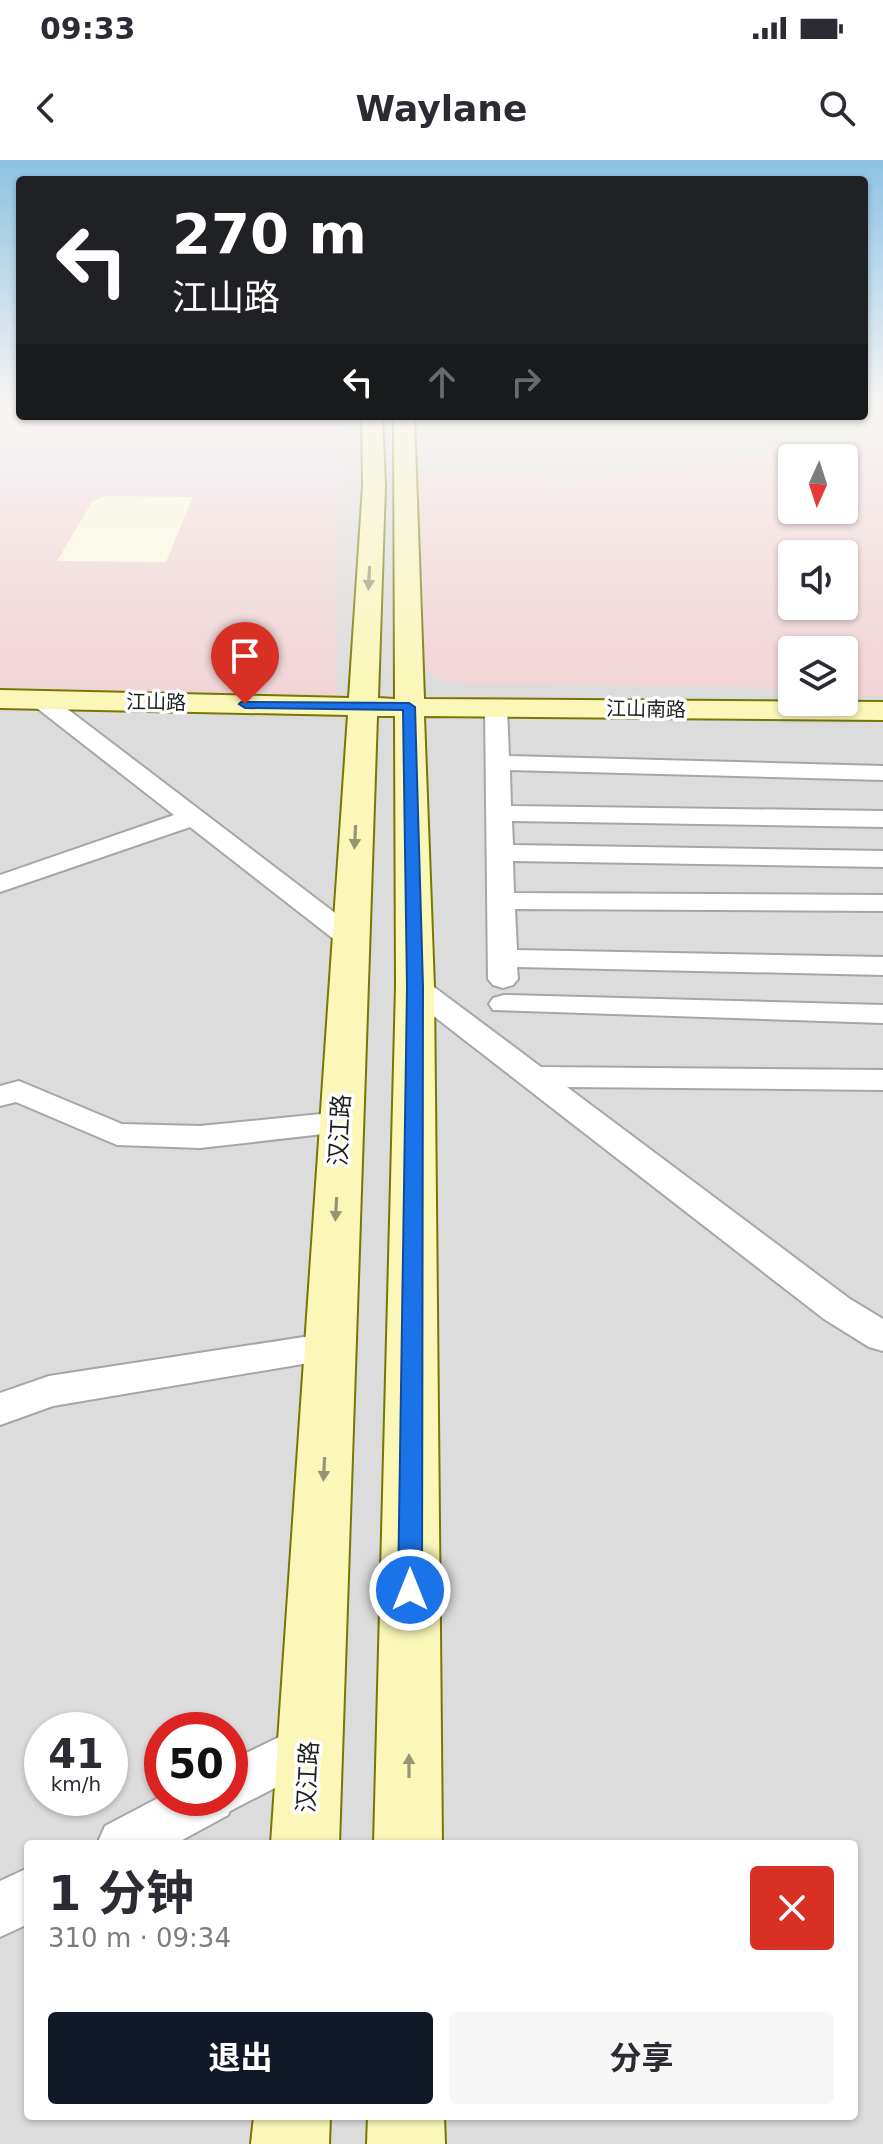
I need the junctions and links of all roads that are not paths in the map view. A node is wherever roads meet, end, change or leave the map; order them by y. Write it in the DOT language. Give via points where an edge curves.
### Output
graph roads {
  1 [pos="373,501"];
  2 [pos="393,501"];
  3 [pos="0,699"];
  4 [pos="41,700"];
  5 [pos="361,707"];
  6 [pos="409,707"];
  7 [pos="496,708"];
  8 [pos="883,711"];
  9 [pos="498,763"];
  10 [pos="883,773"];
  11 [pos="499,813"];
  12 [pos="193,817"];
  13 [pos="883,819"];
  14 [pos="500,853"];
  15 [pos="883,859"];
  16 [pos="0,884"];
  17 [pos="501,901"];
  18 [pos="883,903"];
  19 [pos="350,938"];
  20 [pos="503,958"];
  21 [pos="883,966"];
  22 [pos="415,987"];
  23 [pos="504,1004"];
  24 [pos="883,1014"];
  25 [pos="505,1056"];
  26 [pos="533,1077"];
  27 [pos="883,1080"];
  28 [pos="0,1096"];
  29 [pos="341,1122"];
  30 [pos="883,1337"];
  31 [pos="330,1347"];
  32 [pos="0,1409"];
  33 [pos="310,1745"];
  34 [pos="248,1778"];
  35 [pos="176,1816"];
  36 [pos="131,1840"];
  37 [pos="305,1840"];
  38 [pos="408,1840"];
  39 [pos="24,1897"];
  40 [pos="0,1910"];
  41 [pos="292,2120"];
  42 [pos="406,2120"];
  43 [pos="290,2144"];
  44 [pos="406,2144"];
  1 -- 5 [label="main road, 汉江路, one-way"];
  2 -- 6 [label="main road, 汉江路"];
  3 -- 4 [label="main road, 江山路"];
  4 -- 5 [label="main road, 江山路"];
  4 -- 12 [label="street"];
  5 -- 6 [label="main road, 江山路"];
  5 -- 19 [label="main road, 汉江路, one-way"];
  6 -- 7 [label="main road, 江山南路"];
  6 -- 22 [label="main road, 汉江路"];
  7 -- 8 [label="main road, 江山南路"];
  7 -- 9 [label="street"];
  9 -- 10 [label="street"];
  9 -- 11 [label="street"];
  11 -- 13 [label="street"];
  11 -- 14 [label="street"];
  12 -- 16 [label="street"];
  12 -- 19 [label="street"];
  14 -- 15 [label="street"];
  14 -- 17 [label="street"];
  17 -- 18 [label="street"];
  17 -- 20 [label="street"];
  19 -- 29 [label="main road, 汉江路"];
  20 -- 21 [label="street"];
  20 -- 23 [label="street"];
  22 -- 25 [label="street"];
  38 -- 22 [label="main road, 汉江路, one-way"];
  23 -- 24 [label="street"];
  23 -- 25 [label="street"];
  25 -- 26 [label="street"];
  26 -- 27 [label="street"];
  26 -- 30 [label="street" via="837,1309"];
  28 -- 29 [label="street" via="19,1091 117,1134 200,1137"];
  29 -- 31 [label="main road, 汉江路, one-way"];
  31 -- 32 [label="street" via="49,1391"];
  31 -- 33 [label="main road, 汉江路, one-way"];
  33 -- 34 [label="street"];
  33 -- 37 [label="main road, 汉江路"];
  35 -- 36 [label="street"];
  39 -- 40 [label="street"];
  41 -- 43 [label="main road"];
  42 -- 44 [label="main road"];
}
